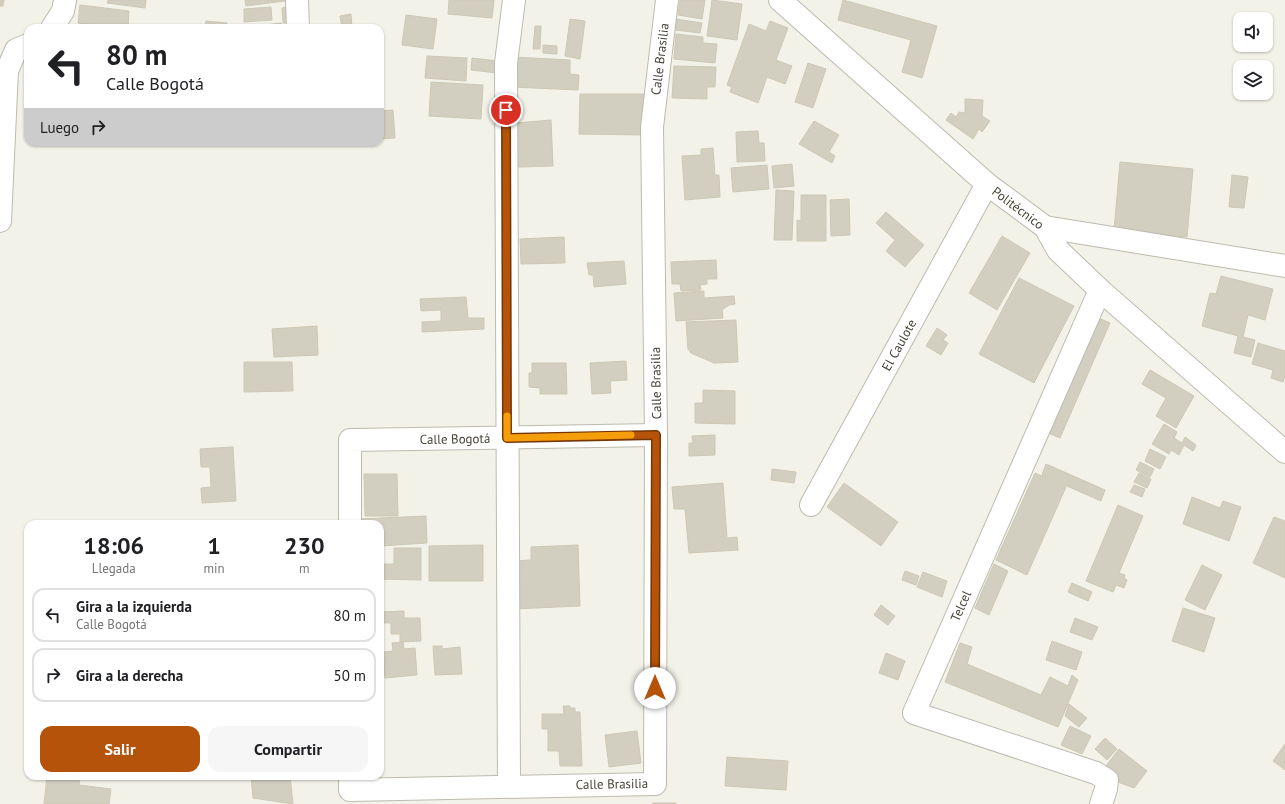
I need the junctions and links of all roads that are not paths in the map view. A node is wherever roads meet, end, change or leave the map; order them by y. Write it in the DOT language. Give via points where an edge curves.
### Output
graph roads {
  1 [pos="65,0"];
  2 [pos="298,0"];
  3 [pos="514,0"];
  4 [pos="667,0"];
  5 [pos="780,0"];
  6 [pos="55,24"];
  7 [pos="298,24"];
  8 [pos="24,47"];
  9 [pos="987,184"];
  10 [pos="0,221"];
  11 [pos="1045,227"];
  12 [pos="1285,266"];
  13 [pos="1100,290"];
  14 [pos="656,435"];
  15 [pos="507,438"];
  16 [pos="1285,452"];
  17 [pos="811,505"];
  18 [pos="350,520"];
  19 [pos="350,780"];
  20 [pos="509,786"];
  21 [pos="1101,804"];
  1 -- 6 [label="street" via="63,11"];
  2 -- 7 [label="street"];
  3 -- 15 [label="street" via="506,63"];
  4 -- 14 [label="street, Calle Brasilia" via="652,127"];
  5 -- 9 [label="street, Politécnico"];
  8 -- 10 [label="street" via="16,50 7,71"];
  9 -- 11 [label="street, Politécnico"];
  9 -- 17 [label="street, El Caulote"];
  11 -- 12 [label="street"];
  11 -- 13 [label="street, Politécnico" via="1058,250"];
  13 -- 16 [label="street, Politécnico"];
  13 -- 21 [label="street, Telcel" via="914,713 1096,773 1107,780"];
  14 -- 15 [label="street, Calle Bogotá"];
  14 -- 20 [label="street, Calle Brasilia" via="655,784"];
  15 -- 18 [label="street, Calle Bogotá" via="350,440"];
  15 -- 20 [label="street"];
  19 -- 20 [label="street, Calle Brasilia" via="350,790"];
}
